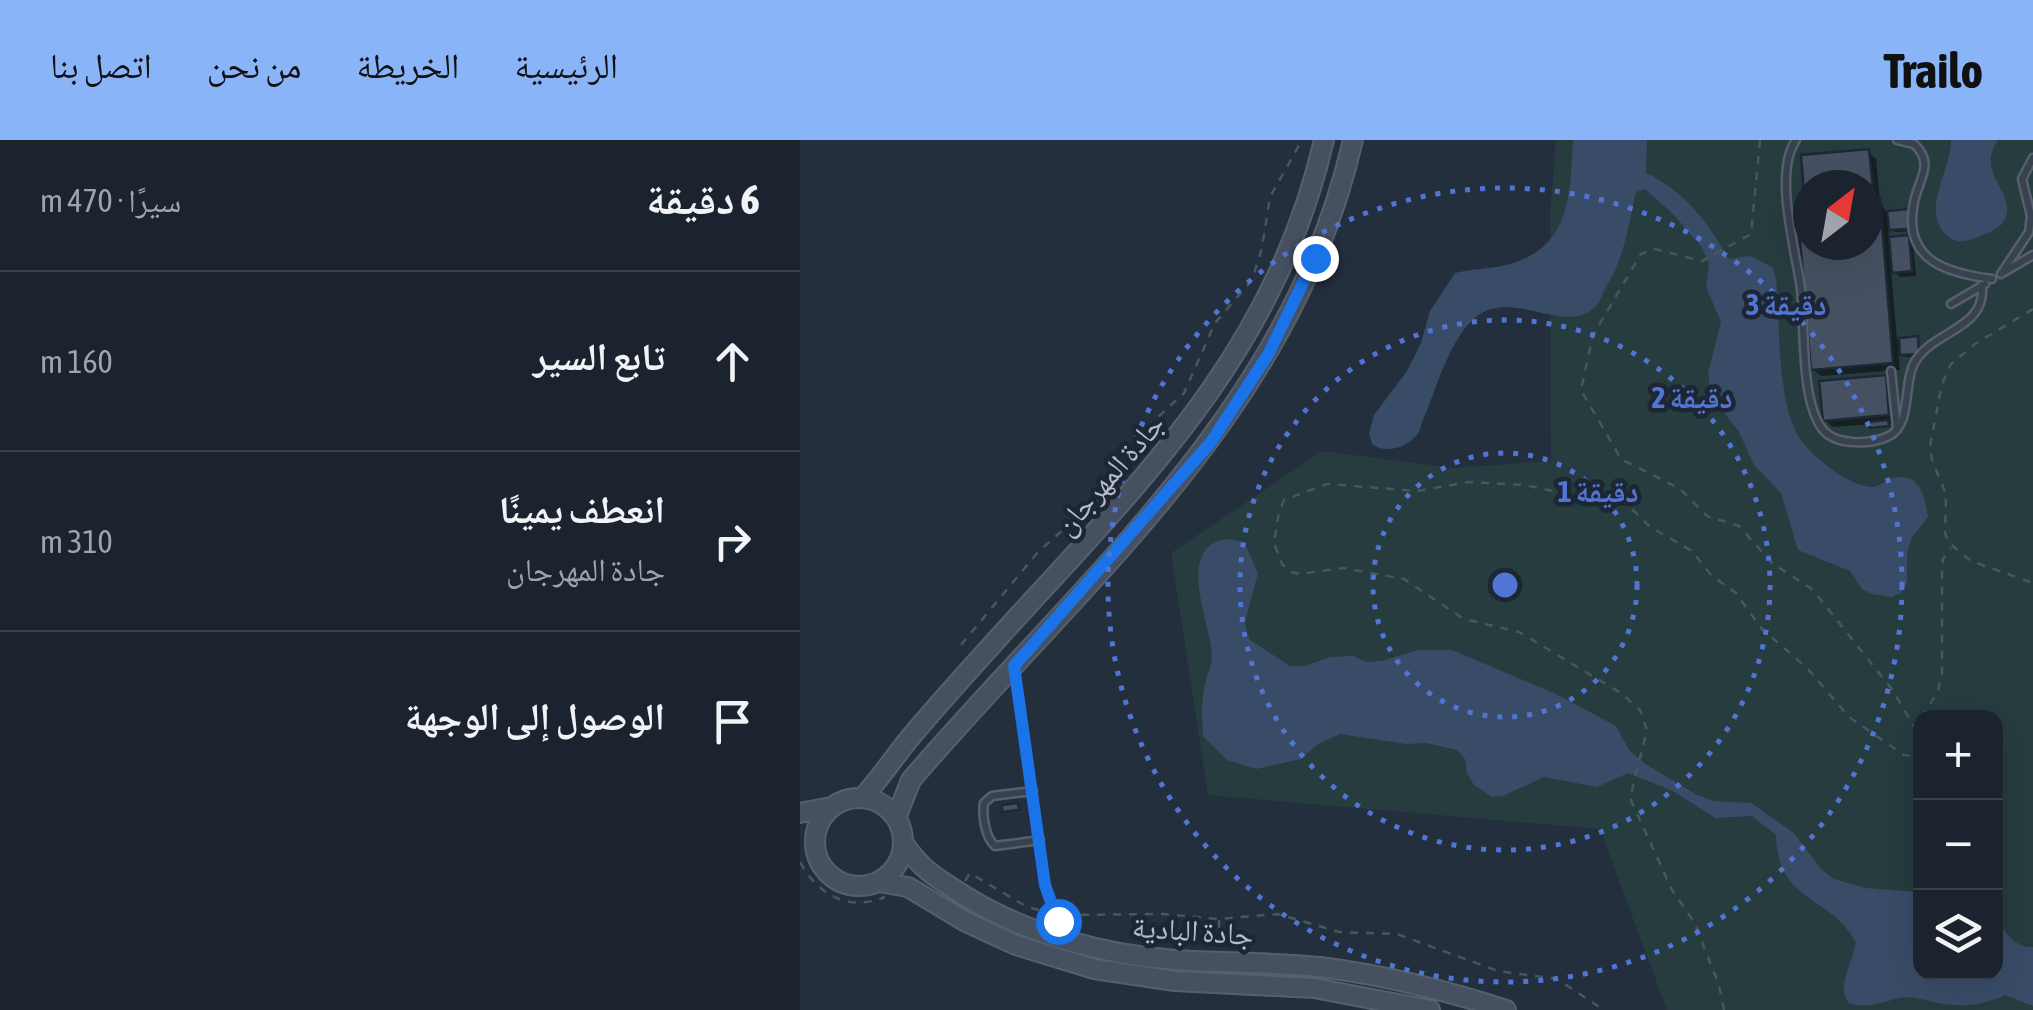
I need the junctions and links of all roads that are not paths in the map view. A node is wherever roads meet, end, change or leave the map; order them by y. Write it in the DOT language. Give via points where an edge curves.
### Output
graph roads {
  1 [pos="1324,140"];
  2 [pos="1353,140"];
  3 [pos="1796,140"];
  4 [pos="1896,140"];
  5 [pos="2033,158"];
  6 [pos="2033,255"];
  7 [pos="2001,274"];
  8 [pos="1992,279"];
  9 [pos="1982,285"];
  10 [pos="1951,304"];
  11 [pos="1891,371"];
  12 [pos="1898,429"];
  13 [pos="1014,666"];
  14 [pos="1033,791"];
  15 [pos="862,798"];
  16 [pos="833,807"];
  17 [pos="800,812"];
  18 [pos="896,818"];
  19 [pos="1040,840"];
  20 [pos="903,842"];
  21 [pos="800,844"];
  22 [pos="808,858"];
  23 [pos="885,888"];
  24 [pos="1079,943"];
  25 [pos="1430,1010"];
  26 [pos="1506,1010"];
  1 -- 15 [label="main road, جادة المهرجان" via="1288,252 1216,386 1156,466"];
  2 -- 13 [label="main road, جادة المهرجان" via="1315,258 1242,398 1178,483"];
  3 -- 12 [label="lane" via="1788,220 1817,420 1845,442 1881,439"];
  4 -- 8 [label="lane" via="1914,144 1926,162 1913,218 1923,250 1948,272"];
  5 -- 7 [label="lane" via="2022,179 2030,232"];
  6 -- 7 [label="lane"];
  7 -- 8 [label="lane"];
  8 -- 9 [label="lane"];
  9 -- 10 [label="lane"];
  9 -- 12 [label="lane" via="1979,311 1916,361"];
  11 -- 12 [label="lane"];
  13 -- 14 [label="lane"];
  13 -- 18 [label="main road, جادة المهرجان" via="911,780"];
  14 -- 19 [label="lane"];
  14 -- 19 [label="lane" via="992,796 983,809 994,846"];
  15 -- 16 [label="main road"];
  15 -- 18 [label="main road"];
  16 -- 17 [label="main road"];
  16 -- 22 [label="main road"];
  18 -- 20 [label="main road"];
  19 -- 24 [label="lane" via="1054,914"];
  20 -- 23 [label="main road"];
  20 -- 24 [label="main road, جادة البادية" via="925,872 977,904"];
  21 -- 22 [label="main road"];
  22 -- 23 [label="main road" via="842,883"];
  23 -- 25 [label="main road, جادة البادية" via="908,888 1016,945 1094,969 1175,982 1314,988"];
  24 -- 26 [label="main road, جادة البادية" via="1152,957 1378,976"];
}
